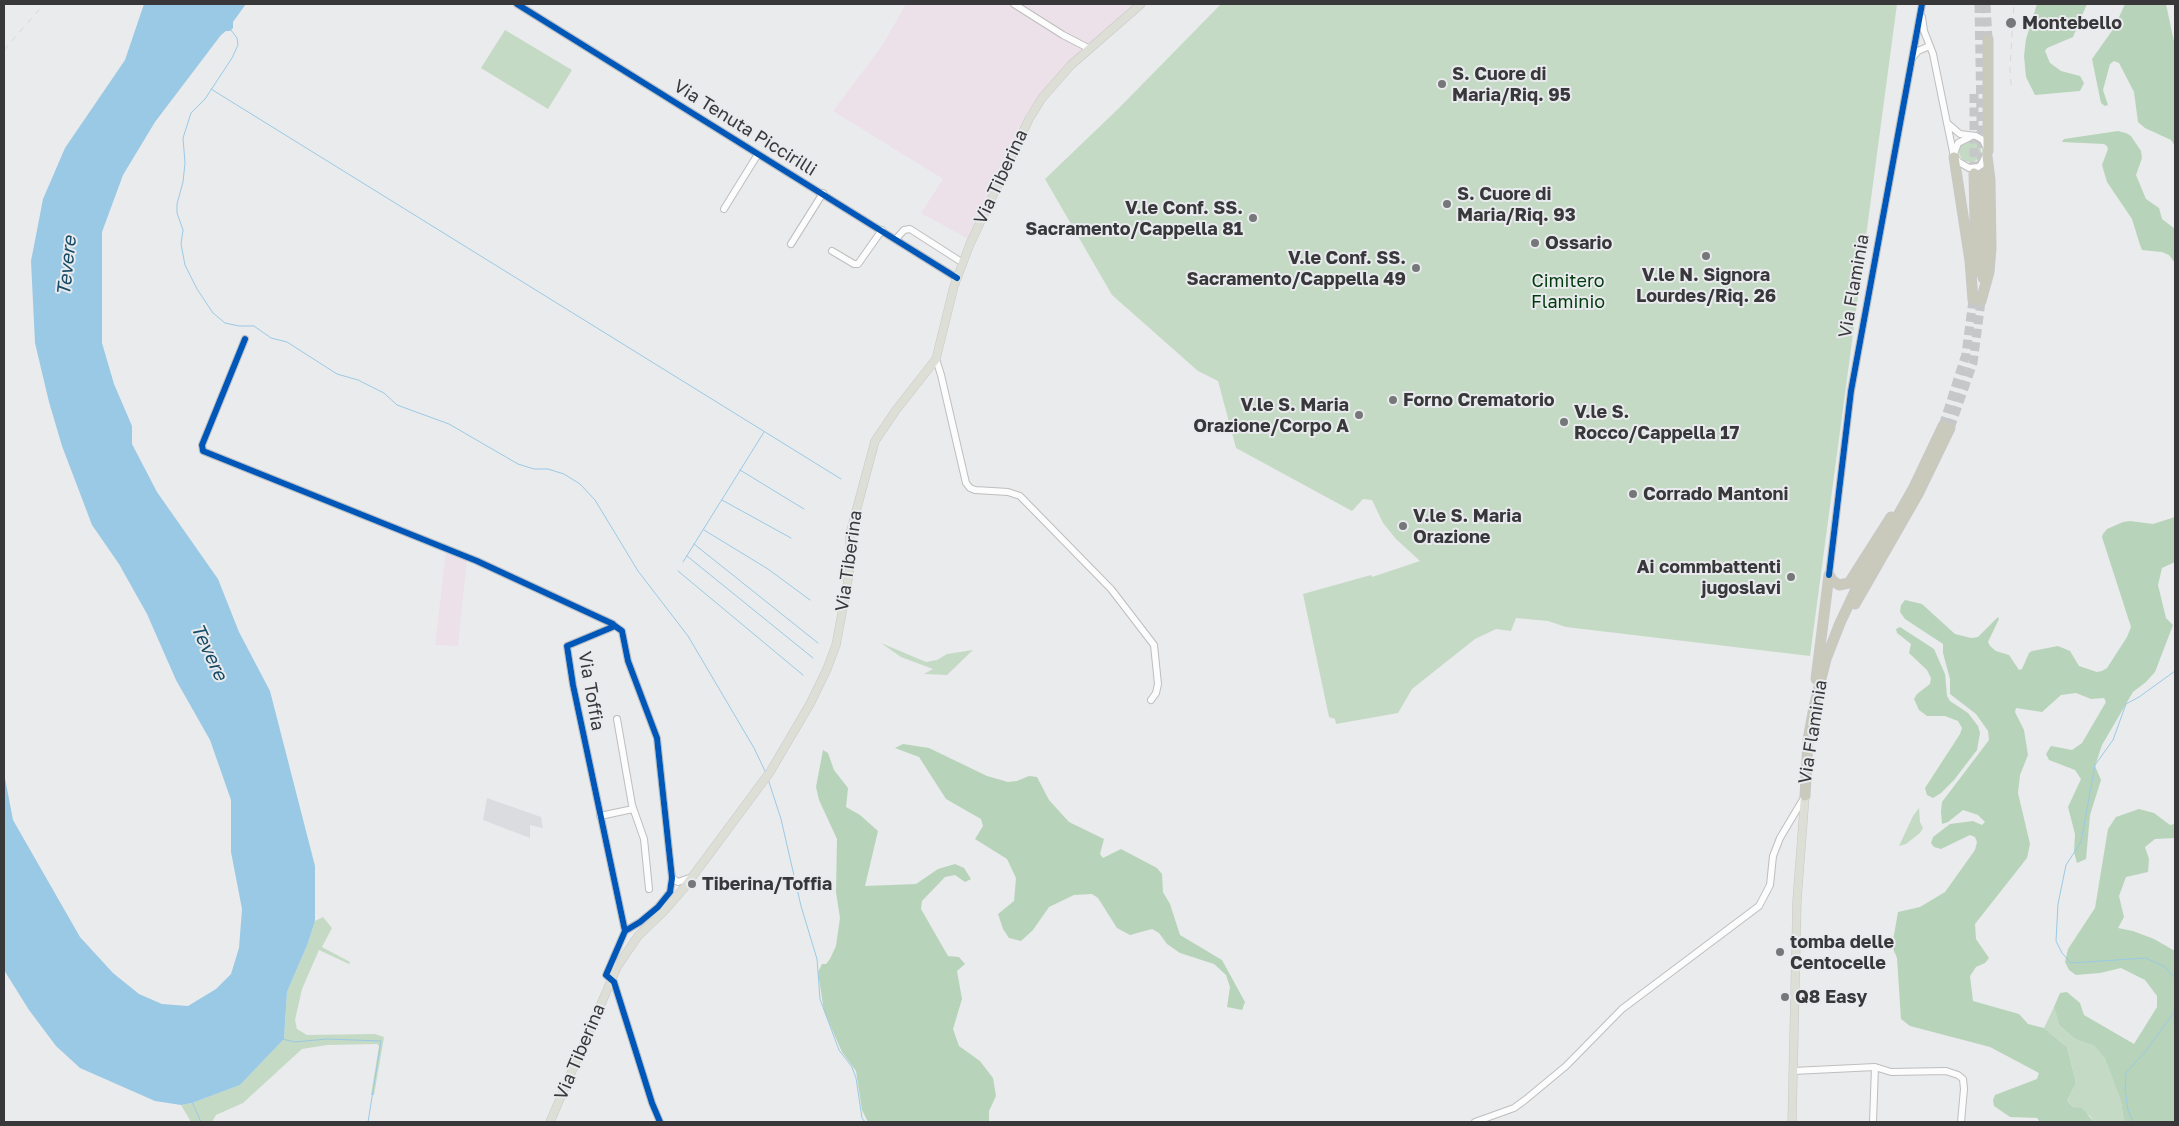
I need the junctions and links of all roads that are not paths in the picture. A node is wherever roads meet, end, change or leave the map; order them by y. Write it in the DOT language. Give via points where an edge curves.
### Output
graph roads {
  1 [pos="517,4"];
  2 [pos="1014,4"];
  3 [pos="1141,4"];
  4 [pos="1922,4"];
  5 [pos="1920,13"];
  6 [pos="1916,35"];
  7 [pos="1988,39"];
  8 [pos="1928,44"];
  9 [pos="1090,50"];
  10 [pos="1912,60"];
  11 [pos="1947,123"];
  12 [pos="1971,136"];
  13 [pos="758,154"];
  14 [pos="1988,154"];
  15 [pos="1954,157"];
  16 [pos="1978,173"];
  17 [pos="822,193"];
  18 [pos="724,209"];
  19 [pos="882,230"];
  20 [pos="896,239"];
  21 [pos="791,244"];
  22 [pos="832,251"];
  23 [pos="963,263"];
  24 [pos="958,278"];
  25 [pos="1977,300"];
  26 [pos="245,339"];
  27 [pos="936,359"];
  28 [pos="1913,489"];
  29 [pos="1829,575"];
  30 [pos="615,626"];
  31 [pos="1151,700"];
  32 [pos="1814,707"];
  33 [pos="617,719"];
  34 [pos="1804,796"];
  35 [pos="633,809"];
  36 [pos="600,816"];
  37 [pos="672,878"];
  38 [pos="681,885"];
  39 [pos="649,889"];
  40 [pos="625,931"];
  41 [pos="612,979"];
  42 [pos="1875,1067"];
  43 [pos="1793,1071"];
  44 [pos="550,1122"];
  45 [pos="660,1122"];
  46 [pos="1476,1122"];
  47 [pos="1792,1122"];
  48 [pos="1873,1122"];
  49 [pos="1961,1122"];
  1 -- 13 [label="street, Via Tenuta Piccirilli"];
  2 -- 9 [label="street"];
  3 -- 9 [label="main road, Via Tiberina"];
  4 -- 5 [label="street, Via Flaminia"];
  5 -- 6 [label="street, Via Flaminia"];
  5 -- 8 [label="street"];
  6 -- 8 [label="street"];
  6 -- 10 [label="street, Via Flaminia"];
  7 -- 14 [label="highway"];
  8 -- 10 [label="street"];
  8 -- 11 [label="street" via="1933,54"];
  9 -- 23 [label="main road, Via Tiberina" via="1061,76 1033,110"];
  10 -- 29 [label="street, Via Flaminia" via="1850,391"];
  11 -- 12 [label="street" via="1956,133"];
  11 -- 15 [label="street"];
  12 -- 14 [label="street" via="1983,140"];
  12 -- 15 [label="street" via="1958,143"];
  13 -- 17 [label="street, Via Tenuta Piccirilli"];
  13 -- 18 [label="street"];
  14 -- 15 [label="street" via="1981,165 1973,168 1962,165"];
  14 -- 25 [label="highway" via="1991,248 1989,272"];
  15 -- 25 [label="highway"];
  16 -- 25 [label="highway"];
  17 -- 19 [label="street, Via Tenuta Piccirilli"];
  17 -- 21 [label="street"];
  19 -- 20 [label="street, Via Tenuta Piccirilli"];
  19 -- 22 [label="street" via="858,264"];
  20 -- 23 [label="street" via="904,230 910,229"];
  20 -- 24 [label="street, Via Tenuta Piccirilli"];
  23 -- 24 [label="main road, Via Tiberina"];
  24 -- 27 [label="main road, Via Tiberina"];
  26 -- 30 [label="street" via="202,445 203,452 477,561"];
  27 -- 31 [label="street" via="966,483 975,490 1020,496 1112,589 1154,645 1158,684"];
  27 -- 38 [label="main road, Via Tiberina" via="875,441 850,534 850,567 836,645 828,669 770,772 692,877"];
  28 -- 29 [label="highway" via="1902,500 1849,583 1839,585"];
  28 -- 32 [label="highway, Via Flaminia" via="1857,587 1840,624 1826,659"];
  28 -- 34 [label="highway, Via Flaminia" via="1947,427 1918,494 1852,610 1833,656 1819,707"];
  29 -- 32 [label="highway"];
  30 -- 36 [label="street, Via Toffia" via="567,646"];
  30 -- 37 [label="street" via="622,631 628,661 657,738"];
  32 -- 34 [label="highway, Via Flaminia"];
  33 -- 35 [label="street"];
  34 -- 43 [label="main road, Via Flaminia" via="1797,900"];
  34 -- 46 [label="street" via="1780,838 1770,885 1759,906 1622,1009 1566,1066 1525,1100 1514,1108"];
  35 -- 36 [label="street"];
  35 -- 39 [label="street" via="644,836"];
  36 -- 40 [label="street, Via Toffia"];
  37 -- 38 [label="street"];
  37 -- 40 [label="street" via="669,893 658,908"];
  38 -- 41 [label="main road, Via Tiberina" via="663,912 638,936"];
  40 -- 41 [label="street" via="606,973"];
  41 -- 44 [label="main road, Via Tiberina"];
  41 -- 45 [label="street"];
  42 -- 43 [label="street"];
  42 -- 48 [label="street"];
  42 -- 49 [label="street" via="1891,1072 1958,1075 1963,1080 1964,1089"];
  43 -- 47 [label="main road, Via Flaminia"];
}
